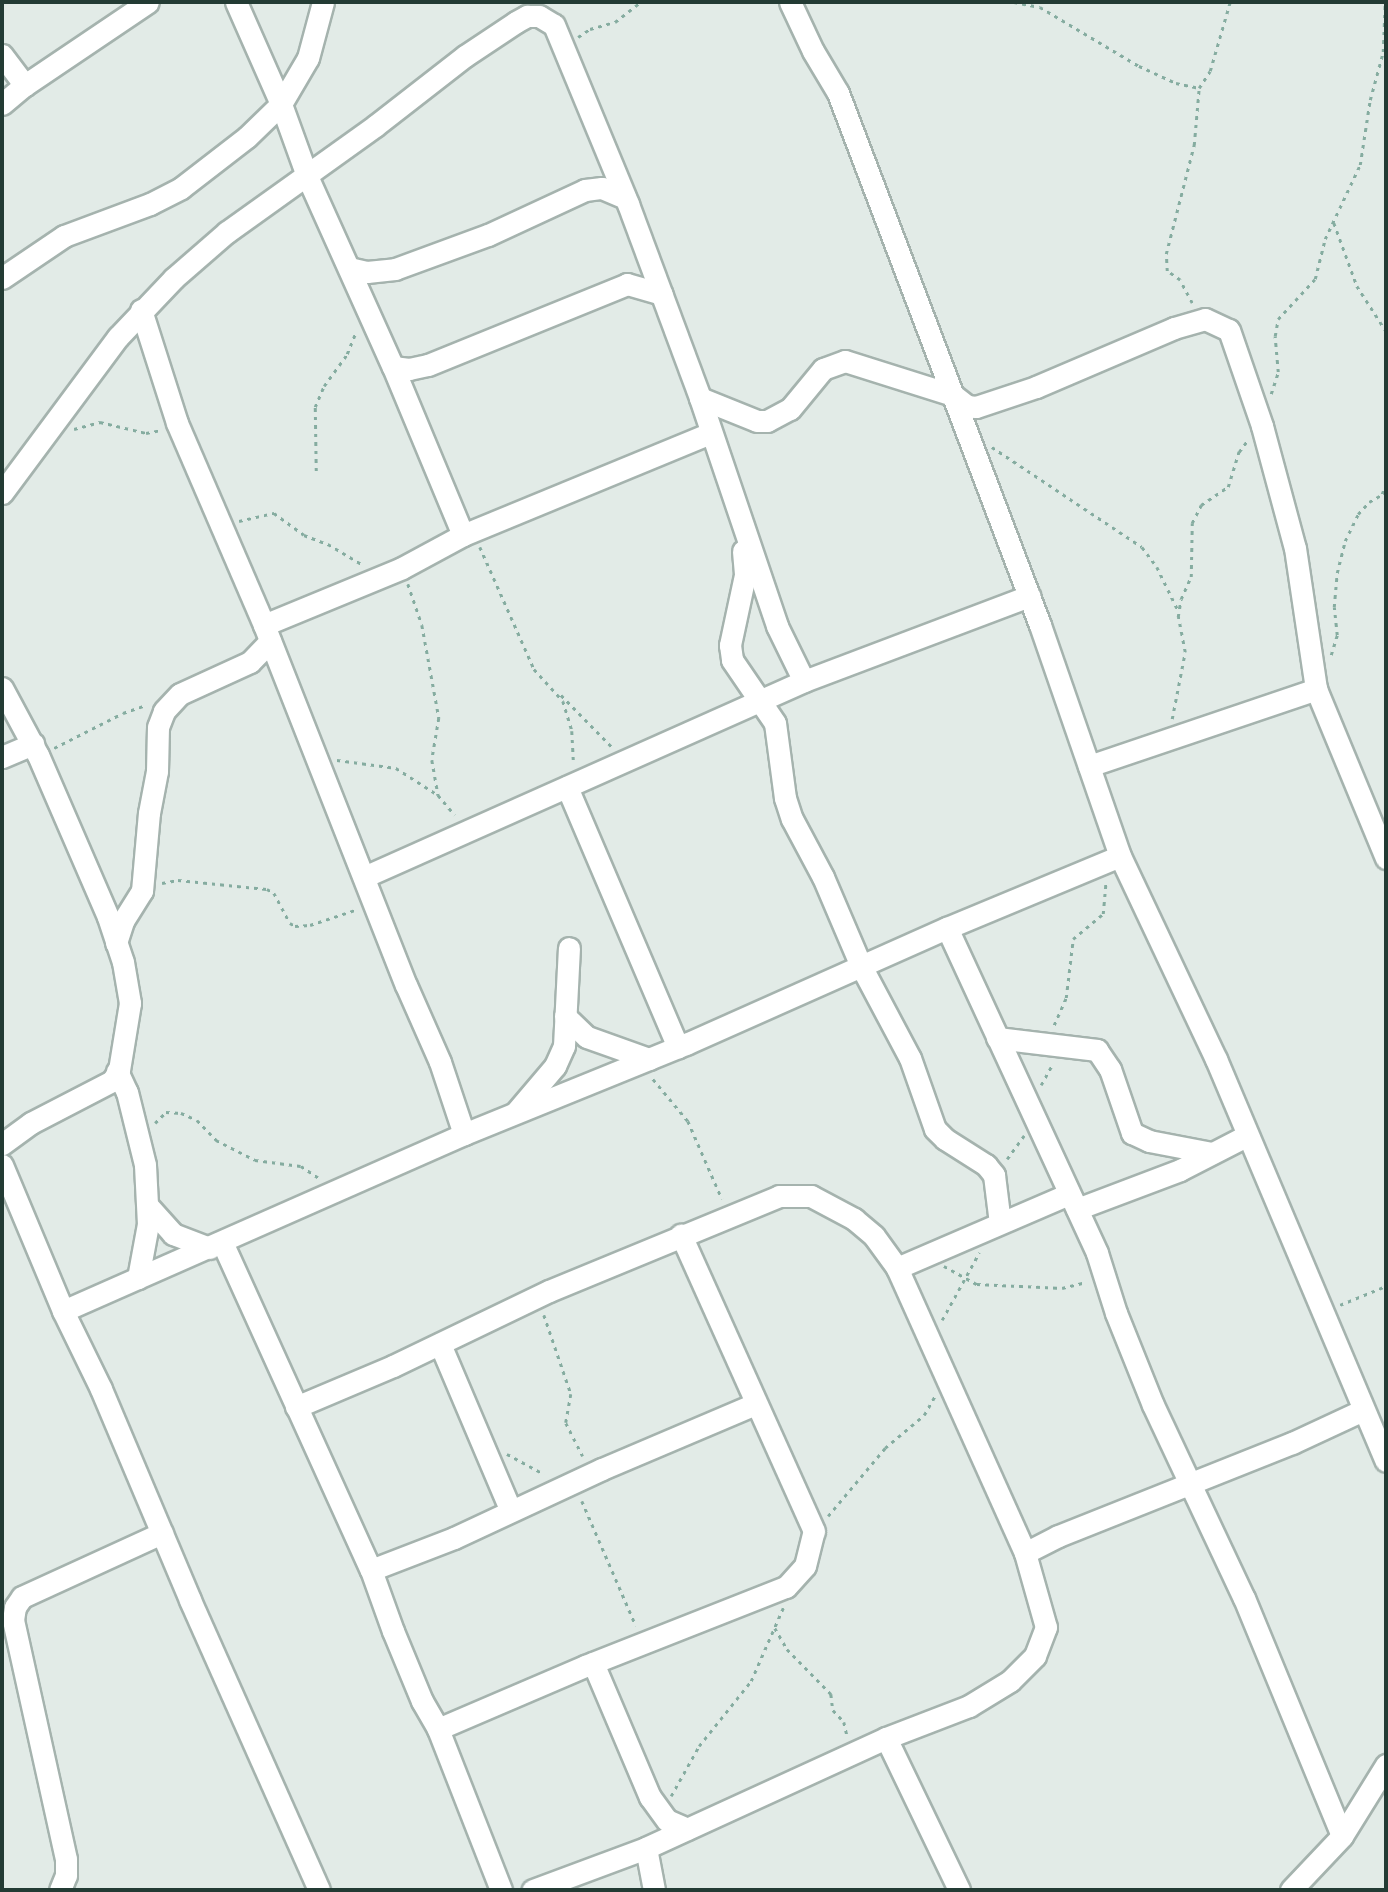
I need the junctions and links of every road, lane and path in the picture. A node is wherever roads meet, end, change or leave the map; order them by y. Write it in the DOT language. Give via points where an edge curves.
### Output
graph roads {
  1 [pos="148,2"];
  2 [pos="236,2"];
  3 [pos="323,2"];
  4 [pos="640,2"];
  5 [pos="790,2"];
  6 [pos="1014,2"];
  7 [pos="1230,2"];
  8 [pos="1385,2"];
  9 [pos="565,53"];
  10 [pos="2,55"];
  11 [pos="25,85"];
  12 [pos="1199,88"];
  13 [pos="2,104"];
  14 [pos="281,104"];
  15 [pos="307,176"];
  16 [pos="625,198"];
  17 [pos="1334,223"];
  18 [pos="349,268"];
  19 [pos="2,278"];
  20 [pos="662,294"];
  21 [pos="366,306"];
  22 [pos="141,310"];
  23 [pos="1205,319"];
  24 [pos="1386,331"];
  25 [pos="393,367"];
  26 [pos="953,395"];
  27 [pos="700,398"];
  28 [pos="177,423"];
  29 [pos="1261,424"];
  30 [pos="712,433"];
  31 [pos="968,434"];
  32 [pos="43,438"];
  33 [pos="316,471"];
  34 [pos="1386,484"];
  35 [pos="2,493"];
  36 [pos="1384,493"];
  37 [pos="741,521"];
  38 [pos="222,527"];
  39 [pos="467,534"];
  40 [pos="402,568"];
  41 [pos="380,577"];
  42 [pos="1029,596"];
  43 [pos="1179,611"];
  44 [pos="267,633"];
  45 [pos="804,681"];
  46 [pos="2,688"];
  47 [pos="1316,689"];
  48 [pos="559,693"];
  49 [pos="761,700"];
  50 [pos="172,701"];
  51 [pos="1167,741"];
  52 [pos="36,749"];
  53 [pos="2,757"];
  54 [pos="315,757"];
  55 [pos="622,762"];
  56 [pos="1089,766"];
  57 [pos="571,785"];
  58 [pos="438,795"];
  59 [pos="1380,824"];
  60 [pos="469,831"];
  61 [pos="1386,858"];
  62 [pos="1114,859"];
  63 [pos="364,877"];
  64 [pos="139,898"];
  65 [pos="374,903"];
  66 [pos="947,928"];
  67 [pos="117,943"];
  68 [pos="569,948"];
  69 [pos="861,966"];
  70 [pos="565,1016"];
  71 [pos="997,1038"];
  72 [pos="1051,1045"];
  73 [pos="678,1047"];
  74 [pos="644,1061"];
  75 [pos="117,1071"];
  76 [pos="1030,1108"];
  77 [pos="515,1114"];
  78 [pos="464,1134"];
  79 [pos="1246,1136"];
  80 [pos="140,1142"];
  81 [pos="2,1144"];
  82 [pos="1212,1153"];
  83 [pos="2,1165"];
  84 [pos="996,1185"];
  85 [pos="337,1191"];
  86 [pos="1073,1202"];
  87 [pos="148,1206"];
  88 [pos="729,1215"];
  89 [pos="1000,1223"];
  90 [pos="681,1235"];
  91 [pos="216,1245"];
  92 [pos="927,1254"];
  93 [pos="897,1268"];
  94 [pos="1105,1273"];
  95 [pos="138,1278"];
  96 [pos="962,1278"];
  97 [pos="1386,1286"];
  98 [pos="529,1301"];
  99 [pos="63,1311"];
  100 [pos="1324,1311"];
  101 [pos="921,1325"];
  102 [pos="440,1344"];
  103 [pos="943,1374"];
  104 [pos="755,1404"];
  105 [pos="296,1407"];
  106 [pos="1363,1410"];
  107 [pos="477,1436"];
  108 [pos="1386,1461"];
  109 [pos="573,1482"];
  110 [pos="1192,1484"];
  111 [pos="511,1511"];
  112 [pos="814,1531"];
  113 [pos="162,1533"];
  114 [pos="1025,1553"];
  115 [pos="371,1570"];
  116 [pos="787,1586"];
  117 [pos="8,1610"];
  118 [pos="775,1628"];
  119 [pos="639,1647"];
  120 [pos="593,1663"];
  121 [pos="438,1729"];
  122 [pos="887,1738"];
  123 [pos="865,1748"];
  124 [pos="1386,1765"];
  125 [pos="662,1814"];
  126 [pos="687,1829"];
  127 [pos="1342,1836"];
  128 [pos="646,1848"];
  129 [pos="60,1890"];
  130 [pos="319,1890"];
  131 [pos="501,1890"];
  132 [pos="533,1890"];
  133 [pos="654,1890"];
  134 [pos="958,1890"];
  135 [pos="1291,1890"];
  1 -- 11 [label="street"];
  2 -- 14 [label="street"];
  3 -- 14 [label="street" via="308,58"];
  4 -- 9 [label="path" via="615,22 580,35"];
  5 -- 26 [label="street" via="838,93"];
  6 -- 12 [label="path" via="1040,7 1139,66"];
  7 -- 12 [label="path" via="1210,71"];
  8 -- 17 [label="path" via="1383,52 1360,165"];
  9 -- 15 [label="street" via="552,22 527,16 465,55"];
  9 -- 16 [label="street"];
  10 -- 11 [label="street"];
  11 -- 13 [label="street"];
  12 -- 23 [label="path" via="1194,145 1166,254 1167,271 1180,280"];
  14 -- 15 [label="street"];
  14 -- 19 [label="street" via="181,188 64,236"];
  15 -- 18 [label="street"];
  15 -- 22 [label="street" via="227,232"];
  16 -- 18 [label="street" via="602,188 585,190 488,235 396,270"];
  16 -- 20 [label="street"];
  17 -- 24 [label="path" via="1357,286"];
  17 -- 29 [label="path" via="1315,279 1278,319 1278,372"];
  18 -- 21 [label="street"];
  20 -- 25 [label="street" via="627,284 428,365"];
  20 -- 27 [label="street"];
  21 -- 25 [label="street"];
  21 -- 33 [label="path" via="348,354 315,407"];
  22 -- 28 [label="street"];
  22 -- 32 [label="street"];
  23 -- 26 [label="street" via="976,408 967,407"];
  23 -- 29 [label="street" via="1229,330"];
  25 -- 39 [label="street"];
  26 -- 27 [label="street" via="845,361 823,369 790,409 767,421"];
  26 -- 31 [label="street"];
  27 -- 30 [label="street"];
  28 -- 32 [label="path" via="150,434 100,422"];
  28 -- 38 [label="street"];
  29 -- 43 [label="path" via="1239,452 1228,487 1195,514 1191,577"];
  29 -- 47 [label="street" via="1296,548"];
  30 -- 37 [label="street"];
  30 -- 39 [label="street"];
  31 -- 42 [label="street"];
  31 -- 43 [label="path" via="1142,547"];
  32 -- 35 [label="street"];
  34 -- 36 [label="path"];
  36 -- 47 [label="path" via="1358,514 1345,541 1336,585 1337,635"];
  37 -- 45 [label="street" via="777,626"];
  37 -- 49 [label="street" via="745,575 730,645 736,667"];
  38 -- 41 [label="path" via="274,513"];
  38 -- 44 [label="street"];
  39 -- 40 [label="street"];
  39 -- 48 [label="path" via="485,555 539,678"];
  40 -- 41 [label="street"];
  40 -- 58 [label="path" via="422,625 439,718 432,760"];
  41 -- 44 [label="street"];
  42 -- 45 [label="street"];
  42 -- 56 [label="street"];
  43 -- 51 [label="path" via="1185,652"];
  44 -- 50 [label="street" via="250,662 200,683"];
  44 -- 54 [label="street"];
  45 -- 49 [label="street"];
  46 -- 52 [label="street"];
  47 -- 51 [label="street"];
  47 -- 59 [label="street"];
  48 -- 55 [label="path" via="602,734"];
  48 -- 57 [label="path" via="572,731"];
  49 -- 55 [label="street"];
  49 -- 69 [label="street" via="777,732 792,819"];
  50 -- 52 [label="path" via="151,703"];
  50 -- 64 [label="street" via="158,727 146,874"];
  51 -- 56 [label="street"];
  52 -- 53 [label="street"];
  52 -- 67 [label="street"];
  54 -- 58 [label="path" via="396,768"];
  54 -- 63 [label="street"];
  55 -- 57 [label="street"];
  56 -- 62 [label="street"];
  57 -- 60 [label="street"];
  57 -- 73 [label="street"];
  58 -- 60 [label="path"];
  59 -- 61 [label="street"];
  60 -- 63 [label="street"];
  62 -- 66 [label="street"];
  62 -- 72 [label="path" via="1103,914 1073,939 1066,998 1051,1032"];
  62 -- 79 [label="street" via="1216,1059"];
  63 -- 65 [label="street"];
  64 -- 65 [label="path" via="168,880 267,889 295,926"];
  64 -- 67 [label="street" via="123,921"];
  65 -- 78 [label="street" via="440,1062"];
  66 -- 69 [label="street"];
  66 -- 71 [label="street"];
  67 -- 75 [label="street" via="130,1003"];
  68 -- 70 [label="street"];
  69 -- 73 [label="street"];
  69 -- 84 [label="street" via="910,1058 935,1129 986,1165"];
  70 -- 74 [label="street" via="587,1037"];
  70 -- 77 [label="street" via="559,1058"];
  71 -- 72 [label="street"];
  71 -- 76 [label="street"];
  72 -- 76 [label="path" via="1052,1064"];
  72 -- 82 [label="street" via="1102,1054 1136,1136"];
  73 -- 74 [label="street"];
  74 -- 77 [label="street"];
  74 -- 88 [label="path" via="688,1121"];
  75 -- 80 [label="street"];
  75 -- 81 [label="street" via="113,1081 31,1123"];
  76 -- 84 [label="path" via="1024,1138 1006,1159"];
  76 -- 86 [label="street"];
  77 -- 78 [label="street"];
  78 -- 85 [label="street"];
  79 -- 82 [label="street"];
  79 -- 100 [label="street"];
  80 -- 85 [label="path" via="159,1117 172,1111 181,1113 197,1120 216,1140 255,1160 301,1166"];
  80 -- 87 [label="street"];
  82 -- 86 [label="street" via="1180,1170"];
  83 -- 99 [label="street"];
  84 -- 89 [label="street"];
  85 -- 91 [label="street"];
  86 -- 89 [label="street"];
  86 -- 94 [label="street"];
  87 -- 91 [label="street" via="173,1234"];
  87 -- 95 [label="street"];
  88 -- 90 [label="street"];
  88 -- 93 [label="street" via="779,1196 810,1196 854,1219 879,1242"];
  89 -- 92 [label="street"];
  90 -- 98 [label="street"];
  90 -- 104 [label="street"];
  91 -- 95 [label="street"];
  91 -- 105 [label="street"];
  92 -- 93 [label="street"];
  92 -- 96 [label="path"];
  93 -- 101 [label="street"];
  94 -- 96 [label="path" via="1062,1288 977,1284"];
  94 -- 110 [label="street" via="1130,1352"];
  95 -- 99 [label="street"];
  96 -- 101 [label="path" via="944,1319"];
  97 -- 100 [label="path"];
  98 -- 102 [label="street"];
  98 -- 109 [label="path" via="546,1318 571,1394 566,1423 586,1462"];
  99 -- 113 [label="street"];
  100 -- 106 [label="street"];
  101 -- 103 [label="street"];
  102 -- 105 [label="street"];
  102 -- 107 [label="street"];
  103 -- 112 [label="path" via="924,1415 885,1448"];
  103 -- 114 [label="street"];
  104 -- 109 [label="street"];
  104 -- 112 [label="street"];
  105 -- 115 [label="street"];
  106 -- 108 [label="street"];
  106 -- 110 [label="street"];
  107 -- 109 [label="path"];
  107 -- 111 [label="street"];
  109 -- 111 [label="street"];
  109 -- 119 [label="path" via="626,1598"];
  110 -- 114 [label="street"];
  110 -- 127 [label="street"];
  111 -- 115 [label="street"];
  112 -- 116 [label="street" via="805,1566"];
  113 -- 117 [label="street" via="22,1597"];
  113 -- 130 [label="street"];
  114 -- 122 [label="street" via="1046,1627 1035,1656 1010,1681 968,1706"];
  115 -- 121 [label="street" via="417,1689"];
  116 -- 118 [label="path"];
  116 -- 119 [label="street"];
  117 -- 129 [label="street" via="66,1858"];
  118 -- 123 [label="path" via="787,1648 831,1694 833,1710 844,1722 848,1737"];
  118 -- 125 [label="path" via="751,1681 699,1746"];
  119 -- 120 [label="street"];
  120 -- 121 [label="street"];
  120 -- 125 [label="street" via="650,1797"];
  121 -- 131 [label="street"];
  122 -- 123 [label="street"];
  122 -- 134 [label="street"];
  123 -- 126 [label="street"];
  124 -- 127 [label="street"];
  125 -- 126 [label="street"];
  126 -- 128 [label="street"];
  127 -- 135 [label="street"];
  128 -- 132 [label="street"];
  128 -- 133 [label="street"];
}
